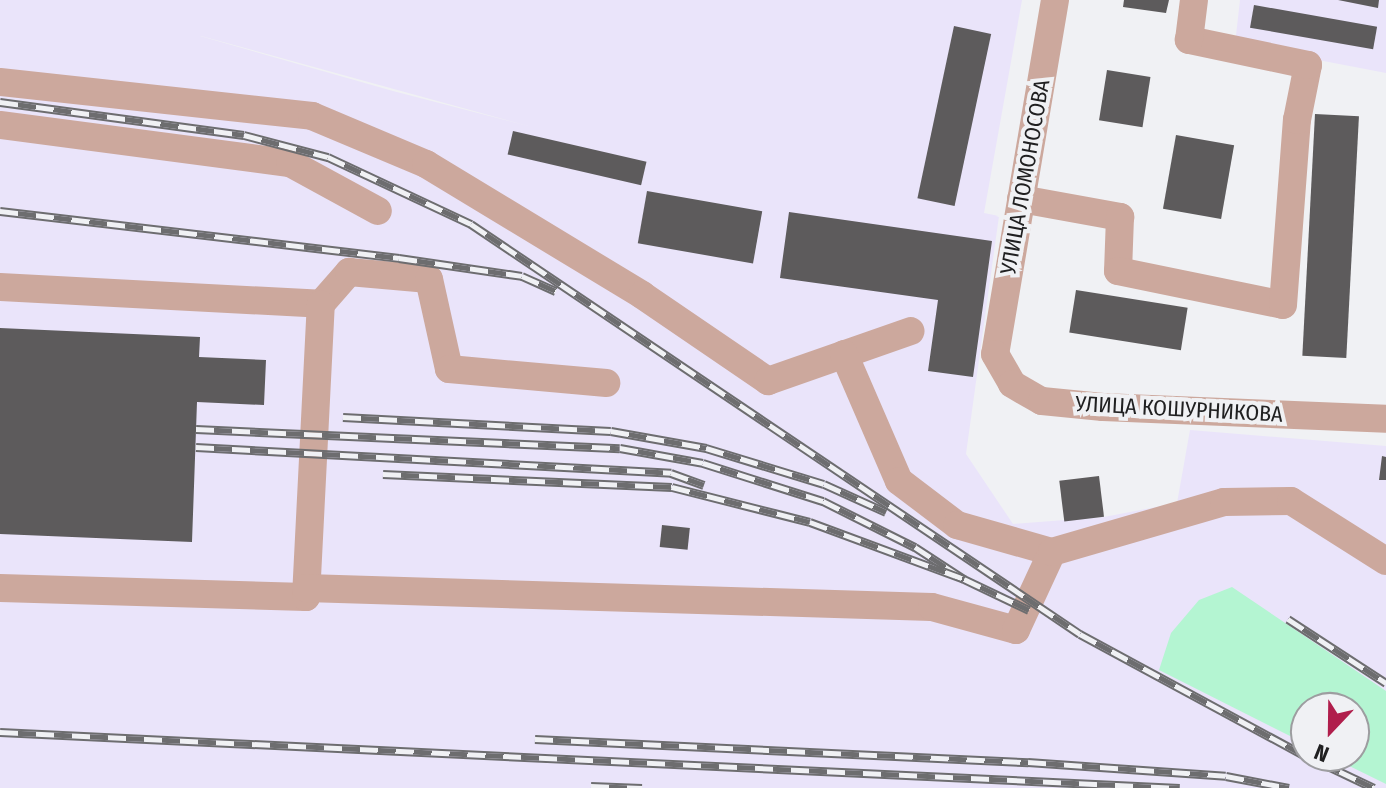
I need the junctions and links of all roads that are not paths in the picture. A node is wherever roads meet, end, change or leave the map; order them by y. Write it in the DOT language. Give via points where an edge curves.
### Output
graph roads {
  1 [pos="1055,0"];
  2 [pos="1194,0"];
  3 [pos="0,82"];
  4 [pos="0,125"];
  5 [pos="1021,199"];
  6 [pos="378,211"];
  7 [pos="0,287"];
  8 [pos="321,304"];
  9 [pos="911,331"];
  10 [pos="844,354"];
  11 [pos="995,354"];
  12 [pos="606,383"];
  13 [pos="1386,419"];
  14 [pos="1052,552"];
  15 [pos="1386,561"];
  16 [pos="0,588"];
  17 [pos="306,588"];
  1 -- 5 [label="street, УЛИЦА ЛОМОНОСОВА"];
  2 -- 5 [label="street" via="1189,40 1308,65 1297,120 1283,305 1118,271 1120,217"];
  3 -- 10 [label="street" via="312,116 426,164 642,295 768,381"];
  4 -- 6 [label="street" via="290,163"];
  5 -- 11 [label="street, УЛИЦА ЛОМОНОСОВА"];
  7 -- 8 [label="street"];
  8 -- 12 [label="street" via="349,272 429,279 449,369"];
  8 -- 17 [label="street"];
  9 -- 10 [label="street"];
  10 -- 14 [label="street" via="899,481 957,525"];
  11 -- 13 [label="street, УЛИЦА КОШУРНИКОВА" via="1012,384 1042,401"];
  14 -- 15 [label="street" via="1224,502 1291,501"];
  14 -- 17 [label="street" via="1016,630 932,607"];
  16 -- 17 [label="street" via="306,597"];
}
